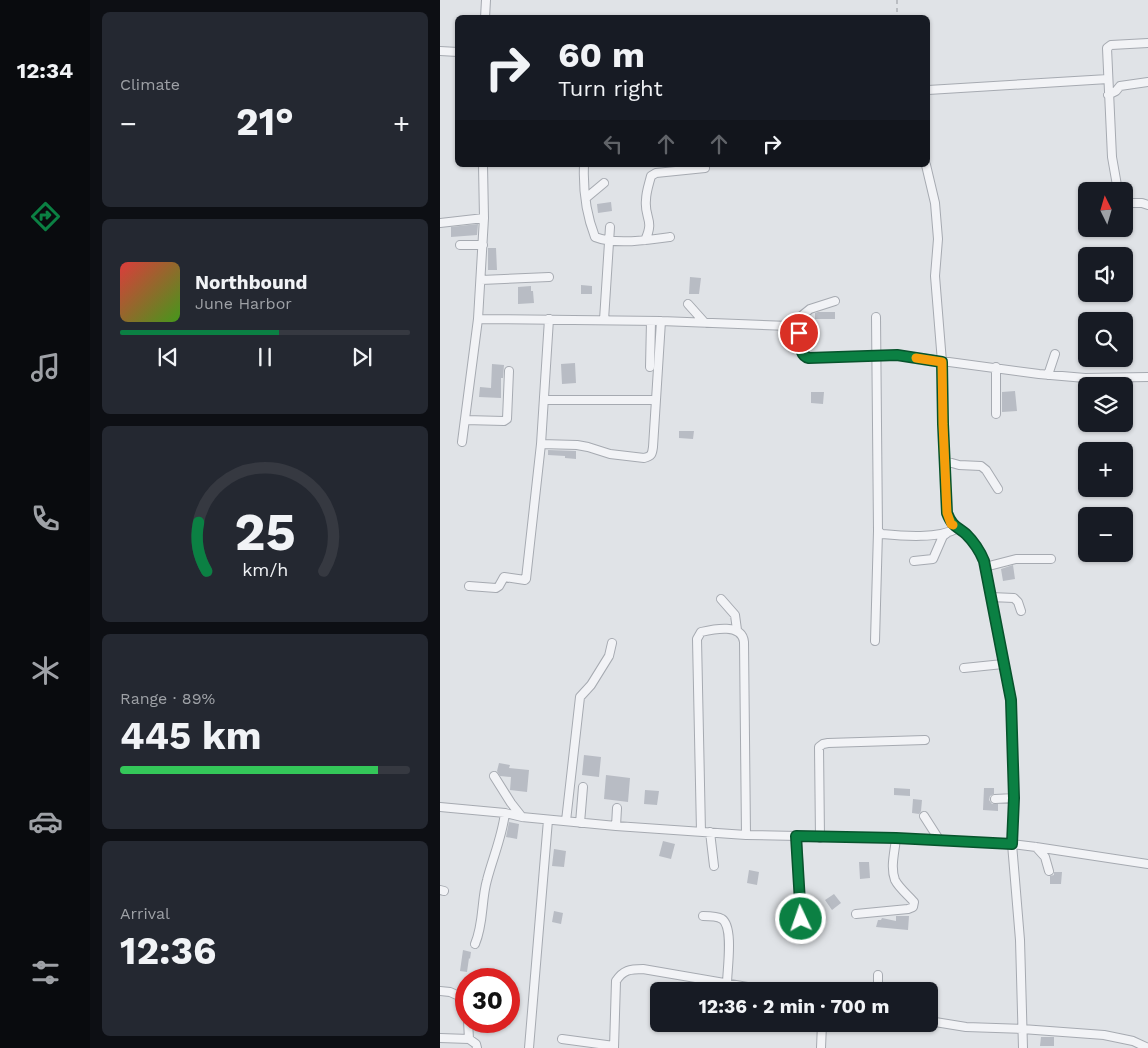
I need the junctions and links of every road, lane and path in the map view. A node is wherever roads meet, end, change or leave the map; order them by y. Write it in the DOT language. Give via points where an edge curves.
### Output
graph roads {
  1 [pos="486,0"];
  2 [pos="897,0"];
  3 [pos="485,15"];
  4 [pos="897,15"];
  5 [pos="1148,44"];
  6 [pos="440,51"];
  7 [pos="455,52"];
  8 [pos="1108,79"];
  9 [pos="1148,82"];
  10 [pos="930,90"];
  11 [pos="1108,95"];
  12 [pos="482,167"];
  13 [pos="584,167"];
  14 [pos="926,167"];
  15 [pos="705,168"];
  16 [pos="1116,182"];
  17 [pos="604,183"];
  18 [pos="586,198"];
  19 [pos="1133,202"];
  20 [pos="1148,205"];
  21 [pos="484,218"];
  22 [pos="440,223"];
  23 [pos="610,228"];
  24 [pos="670,237"];
  25 [pos="610,240"];
  26 [pos="645,240"];
  27 [pos="460,245"];
  28 [pos="482,245"];
  29 [pos="549,277"];
  30 [pos="481,280"];
  31 [pos="835,301"];
  32 [pos="688,304"];
  33 [pos="876,317"];
  34 [pos="549,319"];
  35 [pos="478,320"];
  36 [pos="604,320"];
  37 [pos="651,321"];
  38 [pos="661,321"];
  39 [pos="705,323"];
  40 [pos="789,326"];
  41 [pos="1054,354"];
  42 [pos="876,356"];
  43 [pos="942,362"];
  44 [pos="650,367"];
  45 [pos="996,367"];
  46 [pos="509,370"];
  47 [pos="1048,375"];
  48 [pos="1148,377"];
  49 [pos="544,400"];
  50 [pos="656,400"];
  51 [pos="996,414"];
  52 [pos="465,420"];
  53 [pos="462,442"];
  54 [pos="541,444"];
  55 [pos="945,461"];
  56 [pos="998,489"];
  57 [pos="958,528"];
  58 [pos="878,531"];
  59 [pos="947,532"];
  60 [pos="1051,559"];
  61 [pos="914,561"];
  62 [pos="985,567"];
  63 [pos="469,586"];
  64 [pos="991,598"];
  65 [pos="722,599"];
  66 [pos="1021,611"];
  67 [pos="737,630"];
  68 [pos="875,641"];
  69 [pos="612,643"];
  70 [pos="1003,664"];
  71 [pos="964,668"];
  72 [pos="925,740"];
  73 [pos="494,776"];
  74 [pos="583,788"];
  75 [pos="1014,798"];
  76 [pos="995,799"];
  77 [pos="440,807"];
  78 [pos="618,808"];
  79 [pos="505,813"];
  80 [pos="924,816"];
  81 [pos="522,817"];
  82 [pos="548,820"];
  83 [pos="566,822"];
  84 [pos="580,823"];
  85 [pos="616,826"];
  86 [pos="701,832"];
  87 [pos="710,832"];
  88 [pos="746,835"];
  89 [pos="796,836"];
  90 [pos="820,838"];
  91 [pos="896,838"];
  92 [pos="940,841"];
  93 [pos="1012,844"];
  94 [pos="1036,846"];
  95 [pos="1148,860"];
  96 [pos="1148,864"];
  97 [pos="714,866"];
  98 [pos="1048,871"];
  99 [pos="856,914"];
  100 [pos="703,916"];
  101 [pos="801,919"];
  102 [pos="475,944"];
  103 [pos="878,975"];
  104 [pos="716,982"];
  105 [pos="727,982"];
  106 [pos="878,982"];
  107 [pos="440,991"];
  108 [pos="455,994"];
  109 [pos="938,1022"];
  110 [pos="1022,1029"];
  111 [pos="822,1032"];
  112 [pos="469,1033"];
  113 [pos="440,1038"];
  114 [pos="470,1039"];
  115 [pos="562,1039"];
  116 [pos="614,1047"];
  117 [pos="476,1048"];
  118 [pos="529,1048"];
  119 [pos="821,1048"];
  120 [pos="1023,1048"];
  121 [pos="1148,1048"];
  1 -- 3 [label="street"];
  2 -- 4 [label="path"];
  5 -- 8 [label="street" via="1111,44 1106,54"];
  6 -- 7 [label="street"];
  8 -- 10 [label="street"];
  8 -- 11 [label="street"];
  9 -- 11 [label="street" via="1120,86"];
  11 -- 16 [label="street"];
  12 -- 21 [label="street"];
  13 -- 18 [label="street"];
  14 -- 43 [label="street" via="936,212 935,276"];
  15 -- 26 [label="street" via="651,176 645,202 650,224"];
  17 -- 18 [label="street"];
  18 -- 25 [label="street" via="595,237"];
  19 -- 20 [label="street"];
  21 -- 22 [label="street"];
  21 -- 28 [label="street"];
  23 -- 25 [label="street"];
  24 -- 26 [label="street"];
  25 -- 26 [label="street"];
  25 -- 36 [label="street"];
  27 -- 28 [label="street"];
  28 -- 30 [label="street"];
  29 -- 30 [label="street"];
  30 -- 35 [label="street"];
  31 -- 40 [label="street" via="810,309"];
  32 -- 39 [label="street"];
  33 -- 42 [label="street"];
  34 -- 35 [label="street"];
  34 -- 36 [label="street"];
  34 -- 49 [label="street"];
  35 -- 52 [label="street"];
  36 -- 37 [label="street"];
  37 -- 38 [label="street"];
  37 -- 44 [label="street"];
  38 -- 39 [label="street"];
  38 -- 50 [label="street"];
  39 -- 40 [label="street"];
  40 -- 42 [label="street" via="799,333 805,357"];
  41 -- 47 [label="street"];
  42 -- 43 [label="street" via="897,355"];
  42 -- 58 [label="street"];
  43 -- 45 [label="street"];
  43 -- 55 [label="street"];
  45 -- 47 [label="street"];
  45 -- 51 [label="street"];
  46 -- 52 [label="street" via="507,419"];
  47 -- 48 [label="street"];
  49 -- 50 [label="street"];
  49 -- 54 [label="street"];
  50 -- 54 [label="street" via="650,457 610,454 588,446"];
  52 -- 53 [label="street"];
  54 -- 63 [label="street" via="526,579 504,577 496,588"];
  55 -- 56 [label="street" via="981,466"];
  55 -- 57 [label="street" via="947,513 951,524"];
  57 -- 59 [label="street"];
  57 -- 62 [label="street" via="979,550"];
  58 -- 59 [label="street" via="890,535"];
  58 -- 68 [label="street"];
  59 -- 61 [label="street" via="933,559"];
  60 -- 62 [label="street" via="1016,559"];
  62 -- 64 [label="street"];
  64 -- 66 [label="street" via="1014,598"];
  64 -- 70 [label="street"];
  65 -- 67 [label="street" via="735,615"];
  67 -- 86 [label="street" via="701,632 697,639"];
  67 -- 88 [label="street" via="744,642"];
  69 -- 83 [label="street" via="609,656 580,697"];
  70 -- 71 [label="street"];
  70 -- 75 [label="street" via="1011,700"];
  72 -- 90 [label="street" via="823,744 819,747"];
  73 -- 81 [label="street"];
  74 -- 84 [label="street"];
  75 -- 76 [label="street"];
  75 -- 93 [label="street"];
  77 -- 79 [label="street"];
  78 -- 85 [label="street"];
  79 -- 81 [label="street"];
  79 -- 102 [label="street" via="486,881"];
  80 -- 92 [label="street"];
  81 -- 82 [label="street"];
  82 -- 83 [label="street"];
  82 -- 118 [label="street"];
  83 -- 84 [label="street"];
  84 -- 85 [label="street"];
  85 -- 86 [label="street"];
  86 -- 87 [label="street"];
  87 -- 88 [label="street"];
  87 -- 97 [label="street"];
  88 -- 89 [label="street"];
  89 -- 90 [label="street"];
  89 -- 101 [label="street"];
  90 -- 91 [label="street"];
  91 -- 92 [label="street"];
  91 -- 99 [label="street" via="895,878 914,902 913,907"];
  92 -- 93 [label="street"];
  93 -- 94 [label="street"];
  93 -- 110 [label="street" via="1020,940"];
  94 -- 96 [label="street"];
  94 -- 98 [label="street"];
  95 -- 96 [label="street"];
  100 -- 105 [label="street" via="722,918 726,922 729,931"];
  103 -- 106 [label="street"];
  104 -- 116 [label="street" via="643,969 624,972 616,981"];
  107 -- 108 [label="street"];
  109 -- 110 [label="street"];
  110 -- 120 [label="street"];
  110 -- 121 [label="street" via="1104,1034 1133,1040"];
  111 -- 119 [label="street"];
  112 -- 114 [label="street"];
  113 -- 114 [label="street"];
  114 -- 117 [label="street"];
  115 -- 116 [label="street"];
}
